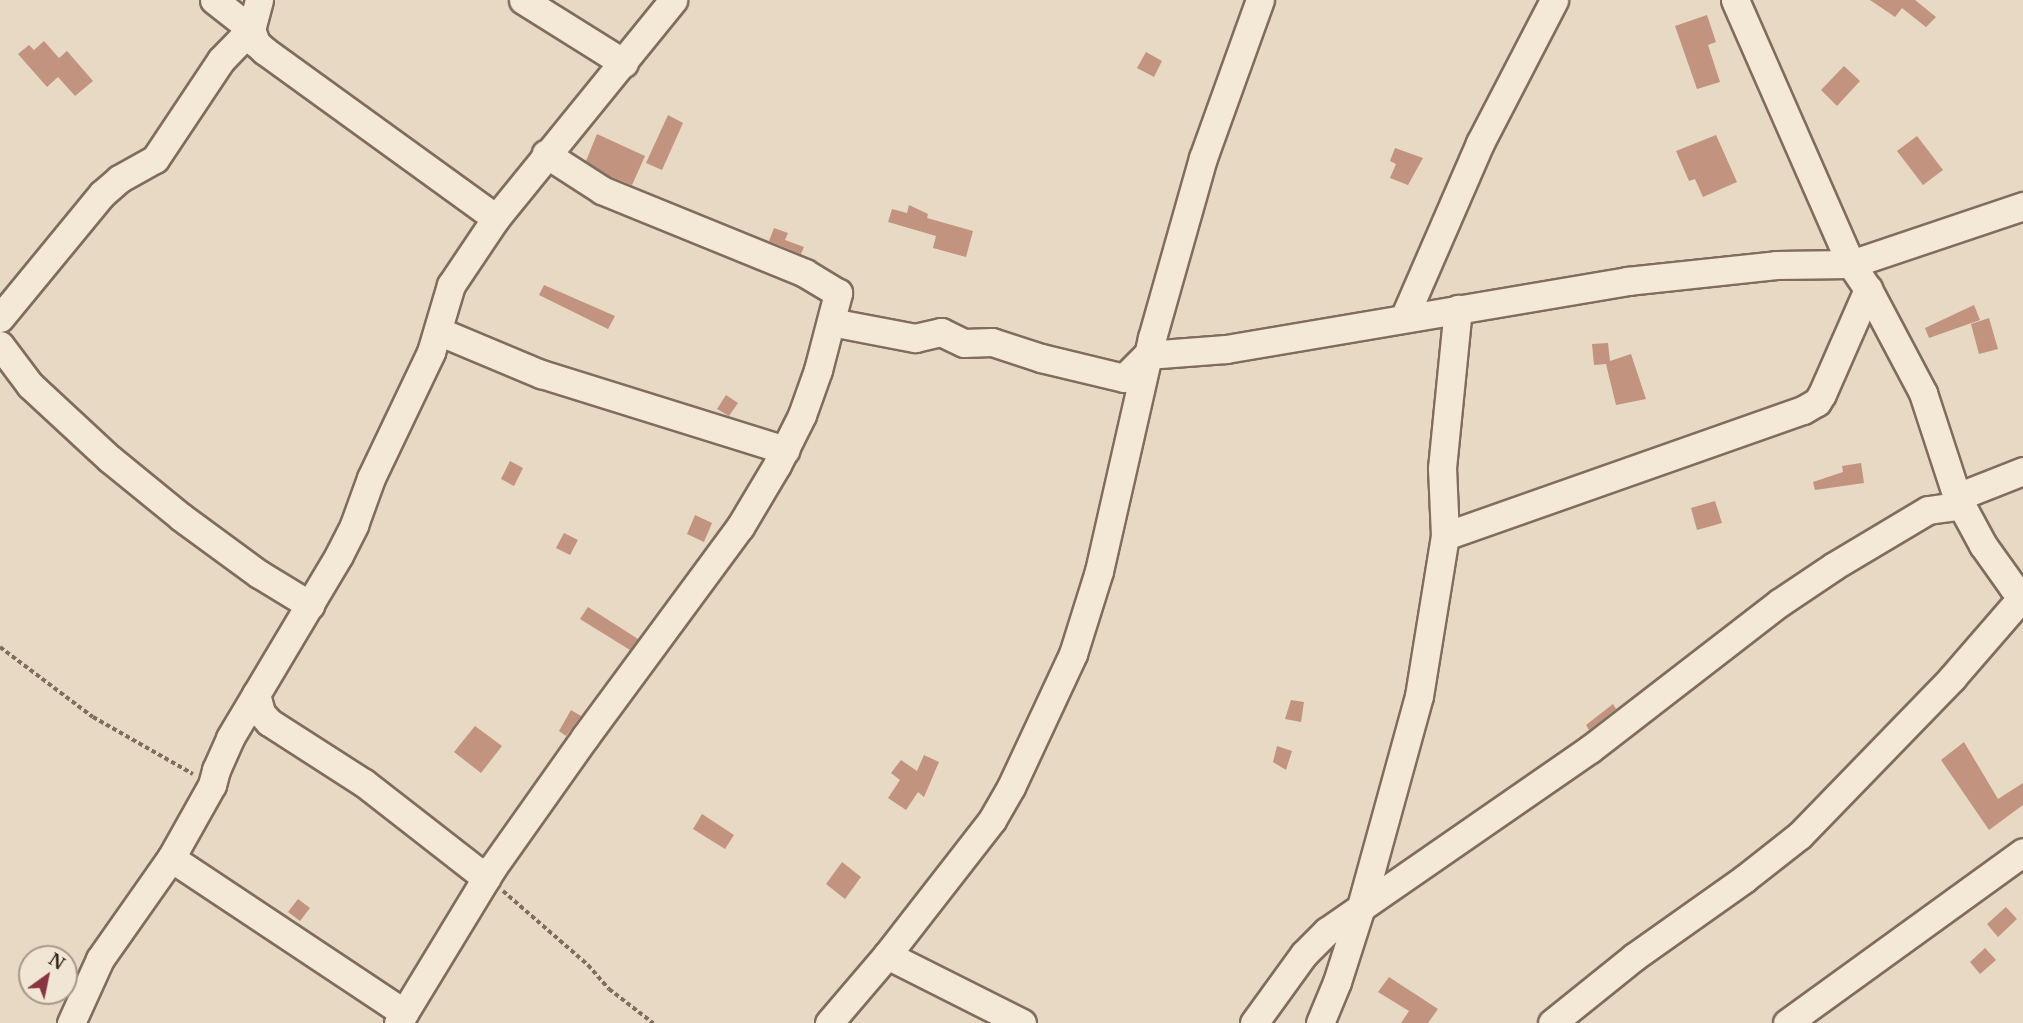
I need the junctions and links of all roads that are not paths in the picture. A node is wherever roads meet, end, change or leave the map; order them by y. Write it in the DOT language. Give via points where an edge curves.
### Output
graph roads {
  1 [pos="214,0"];
  2 [pos="259,0"];
  3 [pos="523,0"];
  4 [pos="673,0"];
  5 [pos="1260,0"];
  6 [pos="1554,0"];
  7 [pos="1735,0"];
  8 [pos="251,29"];
  9 [pos="624,63"];
  10 [pos="546,154"];
  11 [pos="2023,206"];
  12 [pos="496,218"];
  13 [pos="1851,264"];
  14 [pos="1868,289"];
  15 [pos="1458,309"];
  16 [pos="0,318"];
  17 [pos="1404,318"];
  18 [pos="831,322"];
  19 [pos="438,331"];
  20 [pos="0,345"];
  21 [pos="1147,355"];
  22 [pos="785,450"];
  23 [pos="2023,471"];
  24 [pos="1960,501"];
  25 [pos="1445,536"];
  26 [pos="2023,596"];
  27 [pos="310,605"];
  28 [pos="256,694"];
  29 [pos="2023,852"];
  30 [pos="171,858"];
  31 [pos="486,878"];
  32 [pos="1360,910"];
  33 [pos="887,955"];
  34 [pos="401,1018"];
  35 [pos="77,1020"];
  36 [pos="829,1023"];
  37 [pos="1022,1023"];
  38 [pos="1254,1023"];
  39 [pos="1320,1023"];
  40 [pos="1552,1023"];
  41 [pos="1787,1023"];
  1 -- 8 [label="street"];
  2 -- 8 [label="street"];
  3 -- 9 [label="street"];
  4 -- 9 [label="street"];
  5 -- 21 [label="street" via="1203,158"];
  6 -- 17 [label="street" via="1480,143"];
  7 -- 13 [label="street"];
  8 -- 12 [label="street" via="256,43 265,51"];
  8 -- 16 [label="street" via="221,60 154,159 102,194"];
  9 -- 10 [label="street"];
  10 -- 12 [label="street"];
  10 -- 18 [label="street" via="602,190 822,283 838,293"];
  11 -- 13 [label="street"];
  12 -- 19 [label="street" via="451,285"];
  13 -- 14 [label="street"];
  13 -- 15 [label="street" via="1776,265 1639,279"];
  14 -- 24 [label="street" via="1923,393"];
  14 -- 25 [label="street" via="1817,402"];
  15 -- 17 [label="street"];
  15 -- 25 [label="street" via="1442,468"];
  17 -- 21 [label="street" via="1226,349"];
  18 -- 21 [label="street" via="915,338 941,332 964,343 992,342 1124,378"];
  18 -- 22 [label="street" via="809,397"];
  19 -- 22 [label="street" via="540,374"];
  19 -- 27 [label="street" via="410,401 371,478 354,525"];
  20 -- 27 [label="street" via="30,385 110,459 259,574"];
  21 -- 33 [label="street" via="1099,571 1073,654 992,820"];
  22 -- 31 [label="street" via="740,527"];
  23 -- 24 [label="street"];
  24 -- 26 [label="street" via="1983,545"];
  24 -- 32 [label="street" via="1928,510 1779,603 1590,749"];
  25 -- 32 [label="street" via="1419,696"];
  26 -- 40 [label="street" via="1945,686 1800,835 1634,957"];
  27 -- 28 [label="street"];
  28 -- 30 [label="street"];
  28 -- 31 [label="street" via="261,713 269,722 364,783"];
  29 -- 41 [label="street"];
  30 -- 34 [label="street"];
  30 -- 35 [label="street" via="100,959 86,986"];
  31 -- 34 [label="street"];
  32 -- 38 [label="street" via="1327,931 1304,954"];
  32 -- 39 [label="street"];
  33 -- 36 [label="street"];
  33 -- 37 [label="street"];
}
